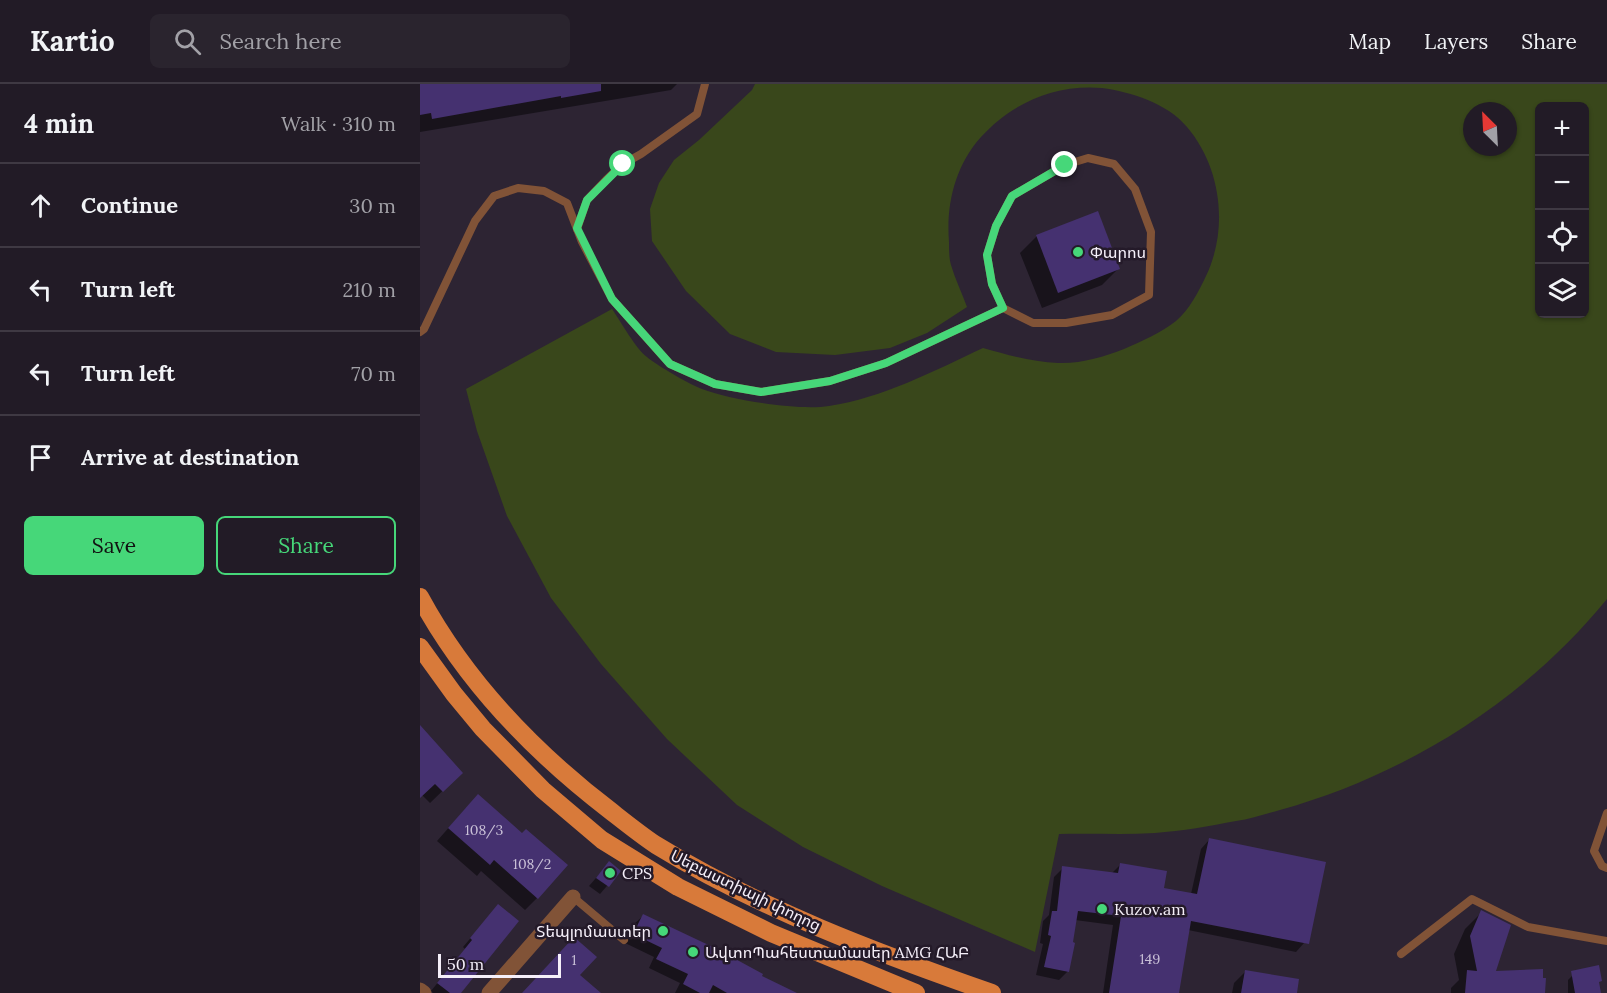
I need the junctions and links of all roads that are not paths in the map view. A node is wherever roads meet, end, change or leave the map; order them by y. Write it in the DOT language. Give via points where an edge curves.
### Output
graph roads {
  1 [pos="705,84"];
  2 [pos="577,228"];
  3 [pos="1003,308"];
  4 [pos="420,332"];
  5 [pos="420,597"];
  6 [pos="420,647"];
  7 [pos="1607,813"];
  8 [pos="1607,868"];
  9 [pos="573,897"];
  10 [pos="624,940"];
  11 [pos="1607,941"];
  12 [pos="1401,954"];
  13 [pos="420,990"];
  14 [pos="424,993"];
  15 [pos="489,993"];
  16 [pos="916,993"];
  17 [pos="992,993"];
  1 -- 2 [label="lane" via="697,114 606,180 587,200"];
  2 -- 3 [label="lane" via="612,299 670,364 715,384 761,392 830,381 886,363"];
  2 -- 4 [label="lane" via="567,203 544,190 518,188 494,196 475,221"];
  3 -- 3 [label="lane" via="1033,323 1066,323 1112,315 1149,295 1151,232 1135,189 1114,164 1088,158 1065,165 1012,196 996,226 987,255 992,284"];
  5 -- 17 [label="main road, Սեբաստիայի փողոց" via="435,626 527,738 576,784 653,843 706,874 823,929"];
  6 -- 16 [label="main road, Սեբաստիայի փողոց" via="483,729 543,790 602,840 678,887 771,933"];
  7 -- 8 [label="lane" via="1593,851"];
  9 -- 10 [label="lane"];
  9 -- 15 [label="street"];
  11 -- 12 [label="lane" via="1528,927 1472,899"];
  13 -- 14 [label="street"];
}
